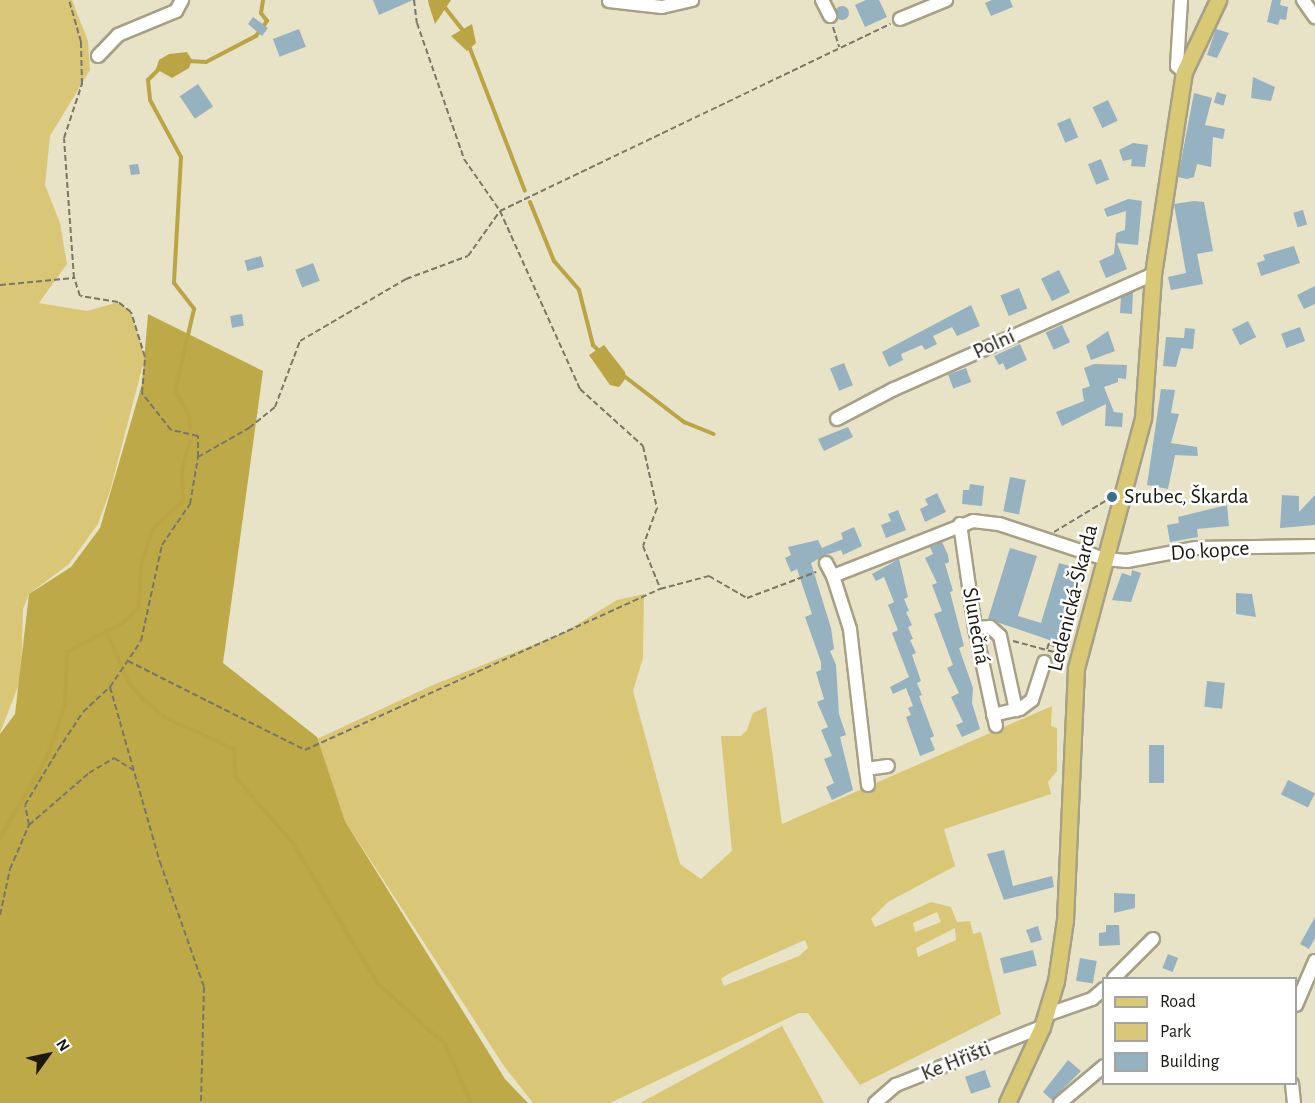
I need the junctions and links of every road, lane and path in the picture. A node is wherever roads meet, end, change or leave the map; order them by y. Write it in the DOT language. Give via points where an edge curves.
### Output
graph roads {
  1 [pos="69,0"];
  2 [pos="182,0"];
  3 [pos="414,0"];
  4 [pos="692,0"];
  5 [pos="822,0"];
  6 [pos="946,0"];
  7 [pos="1181,0"];
  8 [pos="1218,0"];
  9 [pos="1303,0"];
  10 [pos="609,1"];
  11 [pos="830,16"];
  12 [pos="1315,17"];
  13 [pos="900,19"];
  14 [pos="839,48"];
  15 [pos="98,56"];
  16 [pos="1184,72"];
  17 [pos="501,211"];
  18 [pos="1153,274"];
  19 [pos="74,278"];
  20 [pos="0,285"];
  21 [pos="837,419"];
  22 [pos="198,457"];
  23 [pos="1119,504"];
  24 [pos="960,524"];
  25 [pos="1051,540"];
  26 [pos="1315,546"];
  27 [pos="1105,559"];
  28 [pos="826,563"];
  29 [pos="833,576"];
  30 [pos="660,589"];
  31 [pos="1086,621"];
  32 [pos="975,628"];
  33 [pos="1001,641"];
  34 [pos="1047,649"];
  35 [pos="1065,655"];
  36 [pos="128,661"];
  37 [pos="1044,662"];
  38 [pos="110,687"];
  39 [pos="1016,710"];
  40 [pos="888,766"];
  41 [pos="866,769"];
  42 [pos="135,771"];
  43 [pos="867,785"];
  44 [pos="29,825"];
  45 [pos="0,915"];
  46 [pos="1153,939"];
  47 [pos="1315,961"];
  48 [pos="1115,977"];
  49 [pos="1102,991"];
  50 [pos="1297,1003"];
  51 [pos="1044,1021"];
  52 [pos="1102,1068"];
  53 [pos="1292,1085"];
  54 [pos="201,1103"];
  55 [pos="875,1103"];
  56 [pos="1007,1103"];
  57 [pos="1060,1103"];
  58 [pos="1294,1103"];
  1 -- 19 [label="path" via="81,42 82,84 64,138"];
  2 -- 15 [label="street" via="176,11 118,34"];
  3 -- 17 [label="path" via="417,23 464,159"];
  4 -- 10 [label="street" via="662,7"];
  5 -- 11 [label="street"];
  6 -- 13 [label="street"];
  7 -- 16 [label="street" via="1177,66"];
  8 -- 16 [label="main road, Ledenická-Škarda"];
  9 -- 12 [label="street"];
  11 -- 14 [label="path"];
  13 -- 14 [label="path"];
  14 -- 17 [label="path"];
  16 -- 18 [label="main road, Ledenická-Škarda"];
  17 -- 22 [label="path" via="468,256 406,279 300,341 276,406 249,428"];
  17 -- 30 [label="path" via="580,389 643,447 657,508 643,546"];
  18 -- 21 [label="street, Polní" via="894,389"];
  18 -- 23 [label="main road, Ledenická-Škarda" via="1143,418"];
  19 -- 20 [label="path"];
  19 -- 22 [label="path" via="80,296 118,302 131,312 144,357 142,393 171,430 198,436"];
  22 -- 36 [label="path" via="190,504 162,545 141,641"];
  23 -- 25 [label="path" via="1106,499 1055,527"];
  23 -- 27 [label="main road, Ledenická-Škarda"];
  24 -- 25 [label="street" via="999,524"];
  24 -- 29 [label="street"];
  24 -- 32 [label="street, Slunečná"];
  25 -- 27 [label="street"];
  26 -- 27 [label="street, Do kopce" via="1196,548 1127,561"];
  27 -- 31 [label="main road, Ledenická-Škarda"];
  28 -- 29 [label="street"];
  29 -- 30 [label="path" via="817,572 747,598 709,576"];
  29 -- 41 [label="street" via="847,609"];
  30 -- 36 [label="path" via="305,750"];
  31 -- 34 [label="path" via="1074,616 1064,650 1049,642"];
  31 -- 51 [label="main road, Ledenická-Škarda" via="1073,690 1065,920 1056,981"];
  32 -- 33 [label="street" via="994,628"];
  32 -- 39 [label="street, Slunečná" via="994,721"];
  33 -- 34 [label="path"];
  33 -- 39 [label="street"];
  34 -- 35 [label="path"];
  36 -- 38 [label="path"];
  37 -- 39 [label="street" via="1032,700"];
  38 -- 42 [label="path"];
  38 -- 44 [label="path" via="83,712 26,805"];
  40 -- 41 [label="street"];
  41 -- 43 [label="street"];
  42 -- 44 [label="path" via="114,758 89,773"];
  42 -- 54 [label="path" via="160,862 204,987"];
  44 -- 45 [label="path" via="10,869"];
  46 -- 48 [label="street"];
  47 -- 50 [label="street"];
  49 -- 51 [label="street, Ke Hřišti"];
  51 -- 55 [label="street, Ke Hřišti" via="896,1085"];
  51 -- 56 [label="main road, Ledenická-Škarda"];
  52 -- 57 [label="street"];
  53 -- 58 [label="street"];
}
